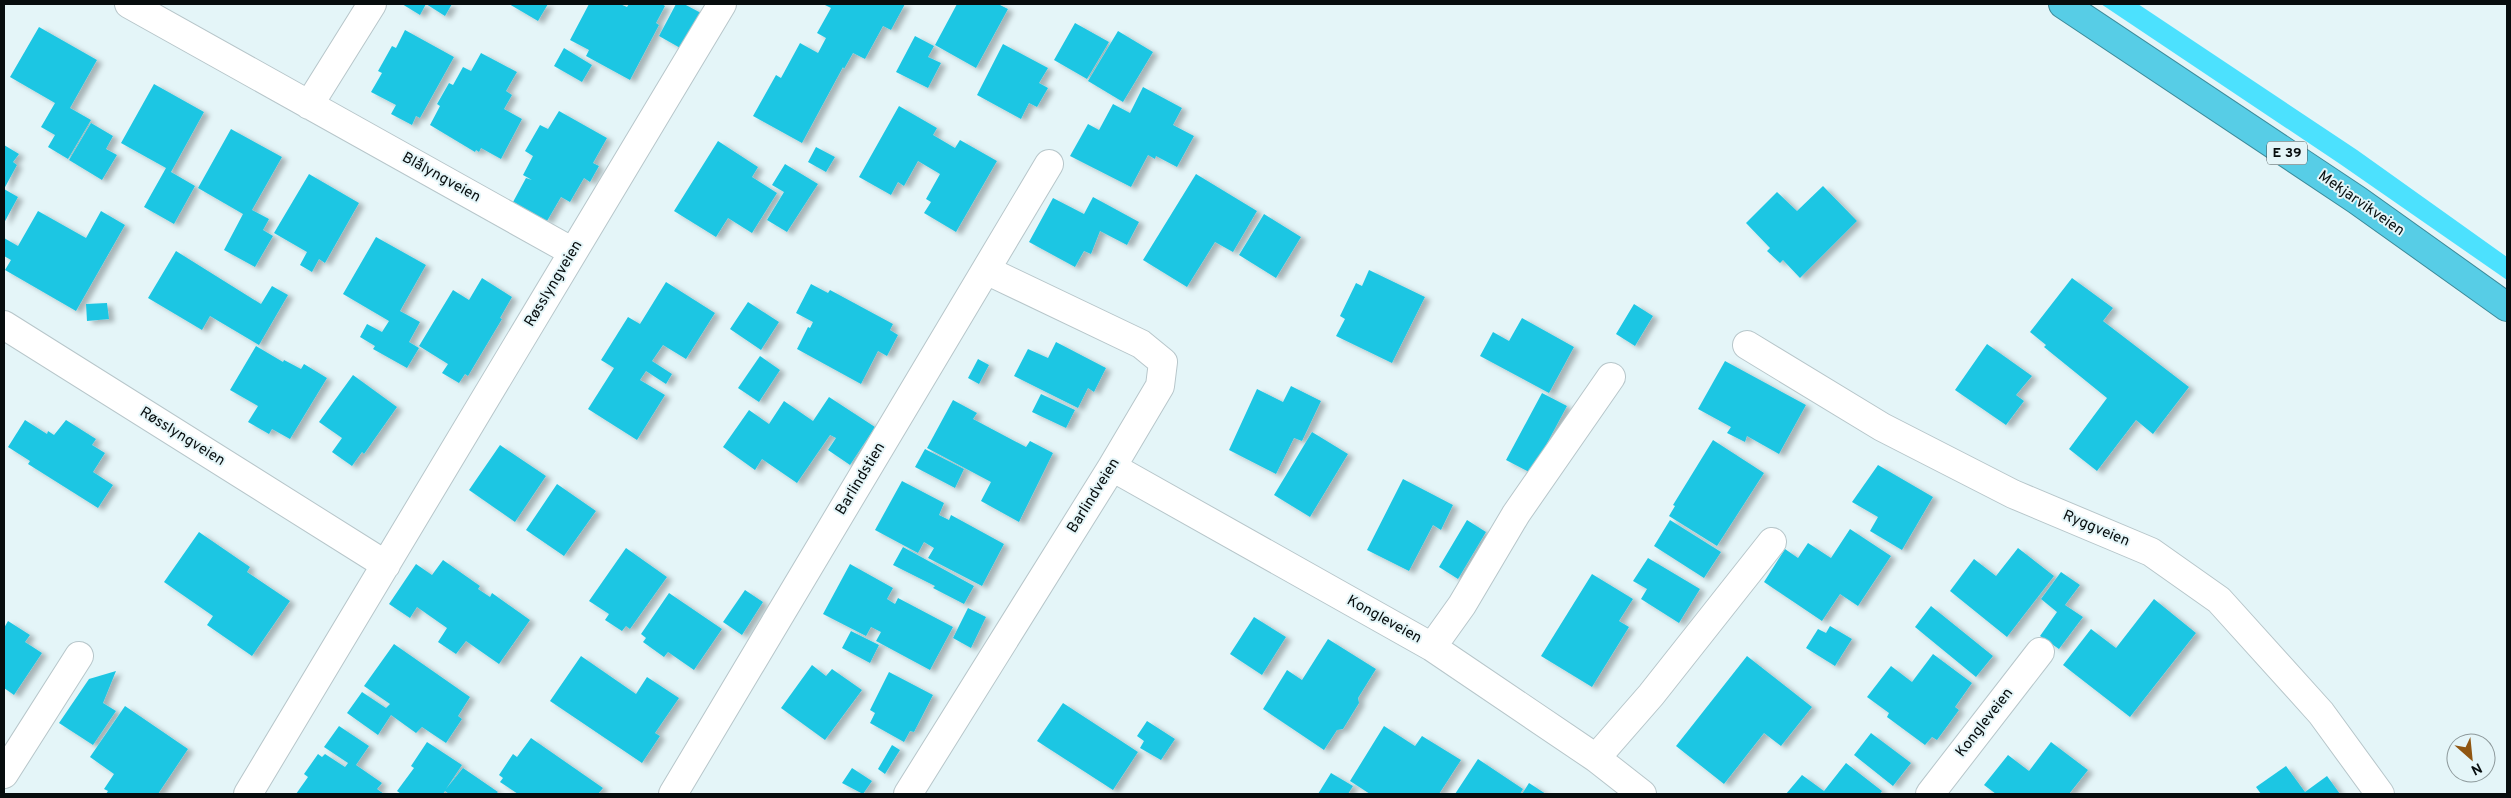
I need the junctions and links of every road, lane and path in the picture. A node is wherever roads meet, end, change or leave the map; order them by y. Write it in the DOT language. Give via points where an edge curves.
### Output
graph roads {
  1 [pos="129,4"];
  2 [pos="372,4"];
  3 [pos="722,4"];
  4 [pos="2063,4"];
  5 [pos="309,105"];
  6 [pos="1049,164"];
  7 [pos="573,252"];
  8 [pos="986,270"];
  9 [pos="2507,307"];
  10 [pos="4,325"];
  11 [pos="1747,345"];
  12 [pos="1611,376"];
  13 [pos="1112,467"];
  14 [pos="1772,542"];
  15 [pos="386,565"];
  16 [pos="1432,647"];
  17 [pos="2040,652"];
  18 [pos="79,656"];
  19 [pos="1596,758"];
  20 [pos="4,774"];
  21 [pos="913,792"];
  22 [pos="248,794"];
  23 [pos="673,794"];
  24 [pos="1642,794"];
  25 [pos="1930,794"];
  26 [pos="2380,794"];
  1 -- 5 [label="street, Blålyngveien"];
  2 -- 5 [label="street"];
  3 -- 7 [label="street, Røsslyngveien"];
  4 -- 9 [label="highway, Mekjarvikveien / E 39" via="2357,200"];
  5 -- 7 [label="street, Blålyngveien"];
  6 -- 8 [label="street, Barlindstien"];
  7 -- 15 [label="street, Røsslyngveien"];
  8 -- 13 [label="street, Barlindveien" via="1141,344 1163,362 1160,386"];
  8 -- 23 [label="street, Barlindstien"];
  10 -- 15 [label="street, Røsslyngveien"];
  11 -- 26 [label="street, Ryggveien" via="1882,427 2013,494 2151,552 2219,600 2321,713"];
  12 -- 16 [label="street" via="1516,514 1462,605"];
  13 -- 16 [label="street, Kongleveien"];
  13 -- 21 [label="street, Barlindveien"];
  14 -- 19 [label="street" via="1651,695"];
  15 -- 22 [label="street, Røsslyngveien"];
  16 -- 19 [label="street, Kongleveien"];
  17 -- 25 [label="street, Kongleveien"];
  18 -- 20 [label="street"];
  19 -- 24 [label="street, Kongleveien"];
}
